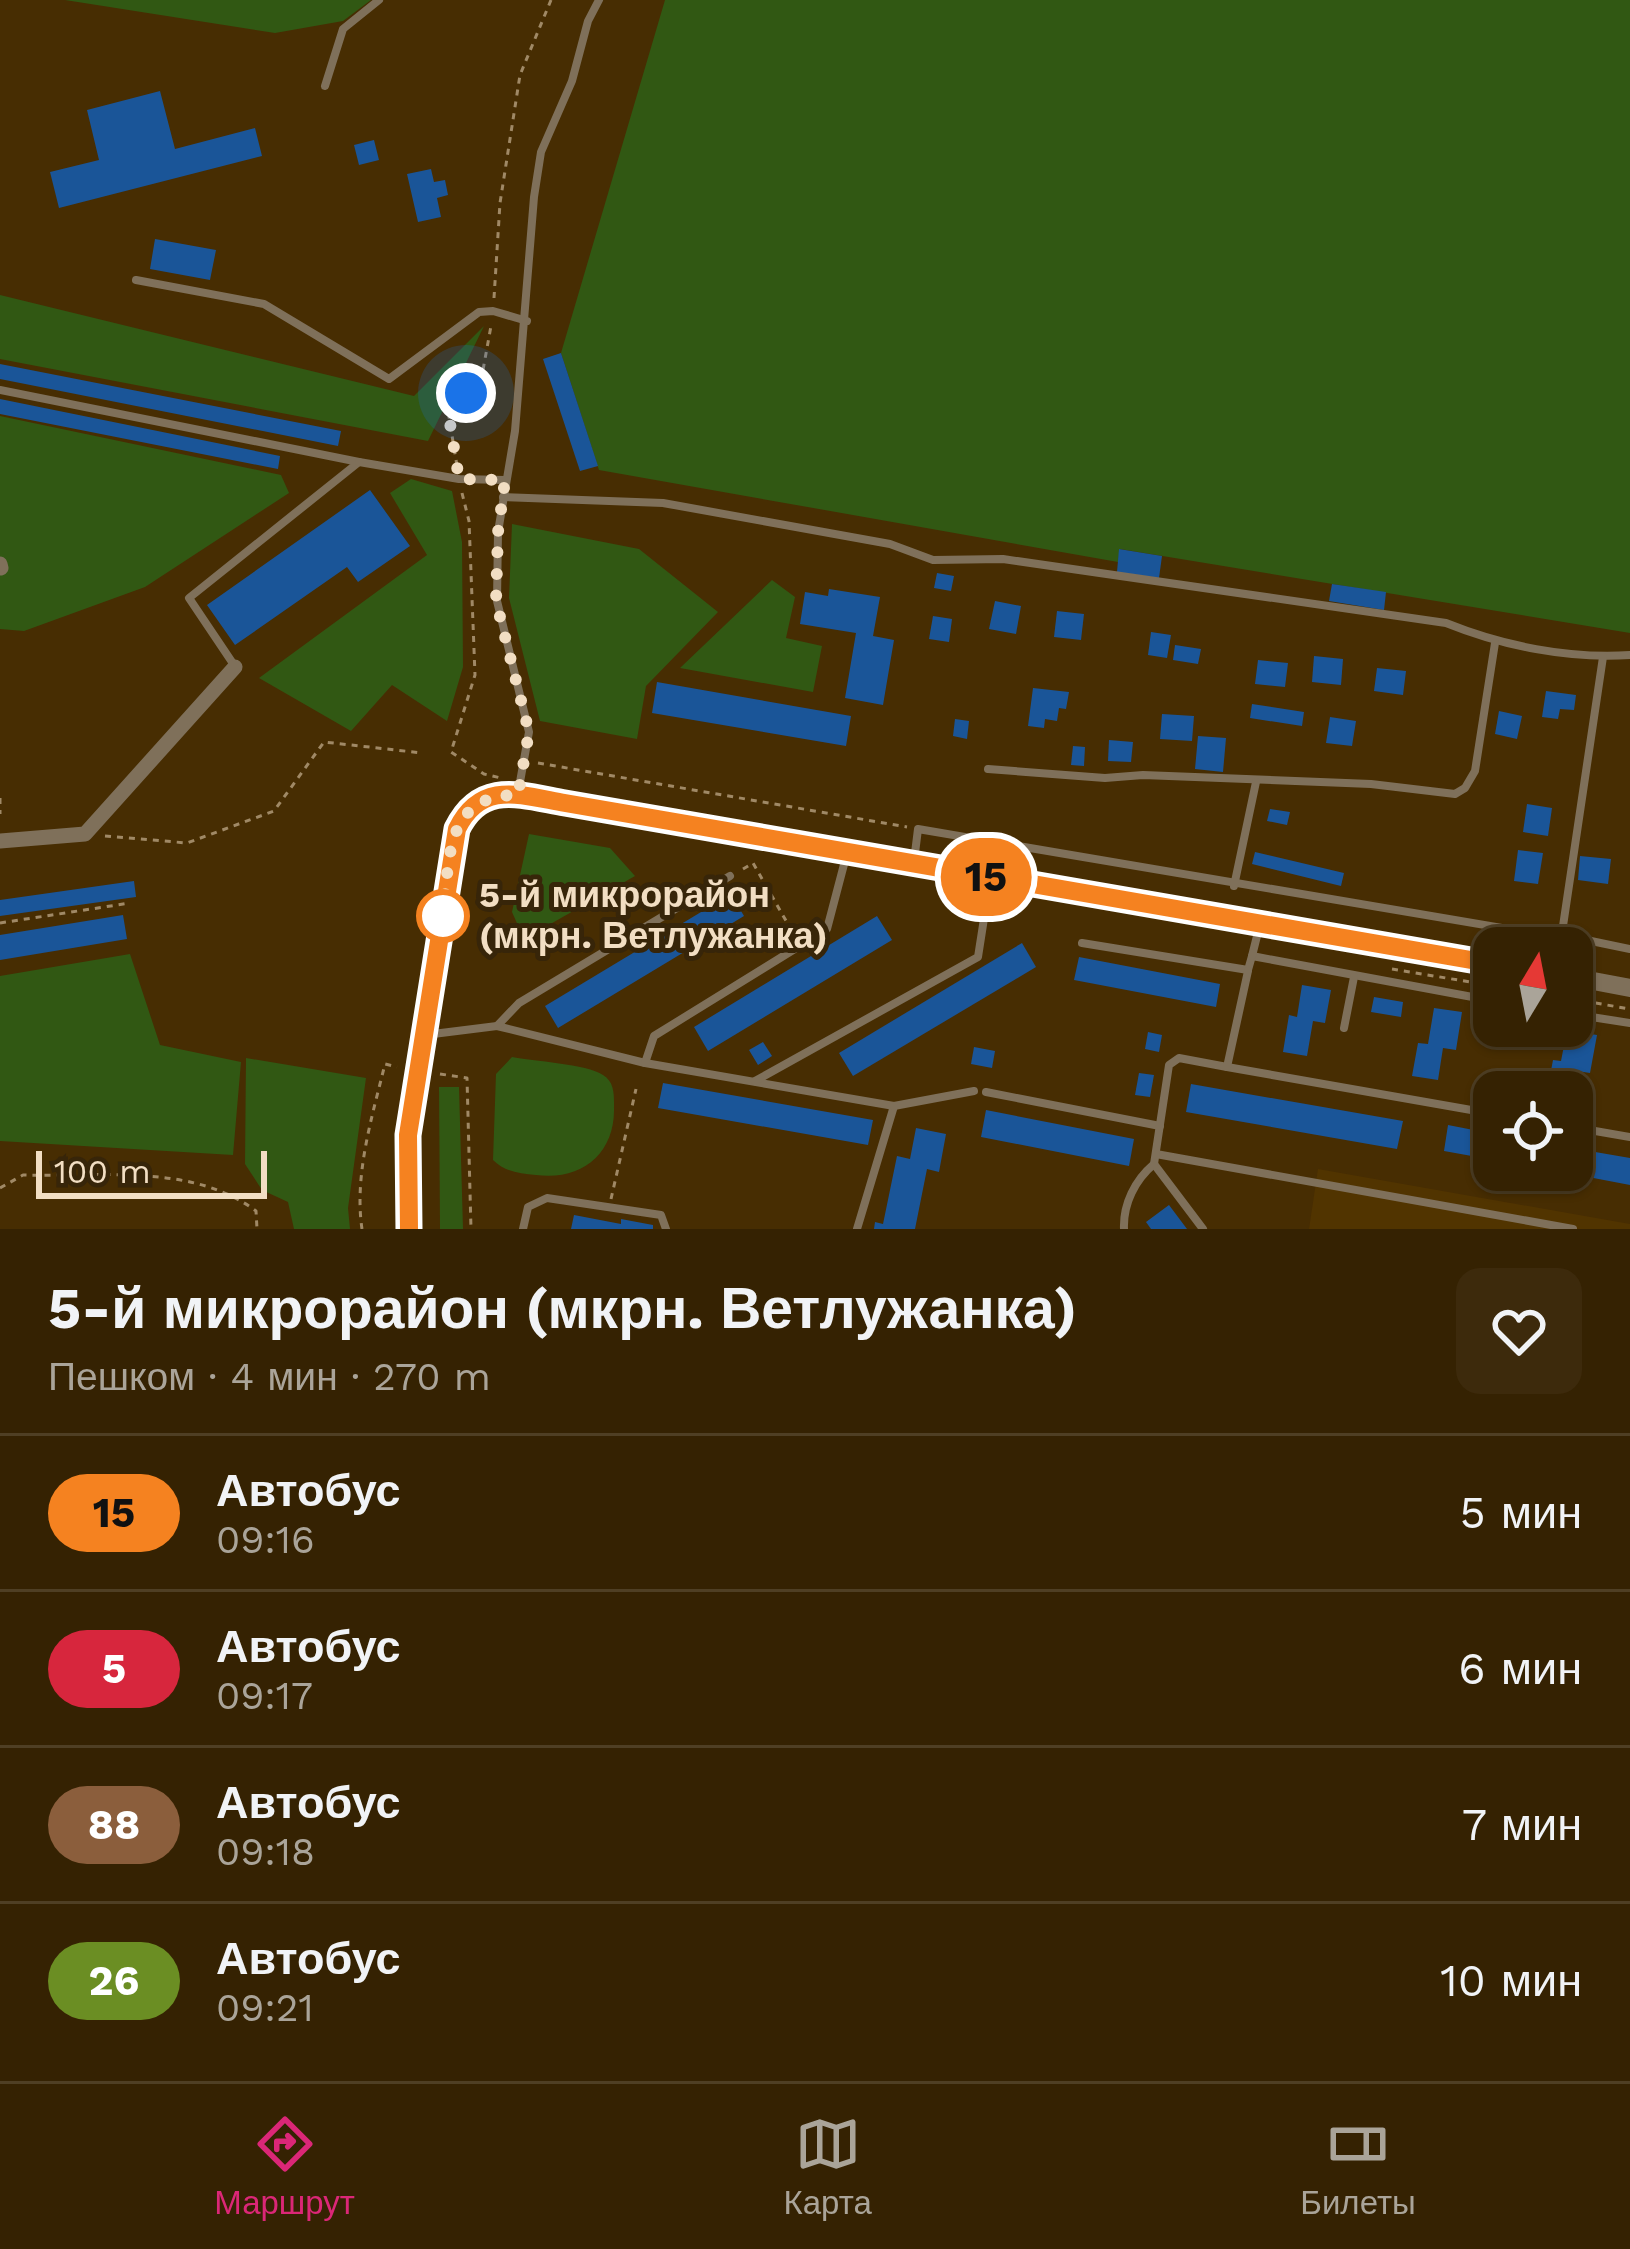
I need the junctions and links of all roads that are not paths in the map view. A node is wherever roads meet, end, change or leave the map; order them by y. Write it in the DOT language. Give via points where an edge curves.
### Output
graph roads {
  1 [pos="379,0"];
  2 [pos="599,0"];
  3 [pos="325,86"];
  4 [pos="136,280"];
  5 [pos="526,321"];
  6 [pos="0,390"];
  7 [pos="359,462"];
  8 [pos="505,480"];
  9 [pos="503,497"];
  10 [pos="1495,643"];
  11 [pos="1630,655"];
  12 [pos="1603,657"];
  13 [pos="236,667"];
  14 [pos="988,769"];
  15 [pos="1256,782"];
  16 [pos="519,788"];
  17 [pos="0,841"];
  18 [pos="847,851"];
  19 [pos="914,863"];
  20 [pos="730,876"];
  21 [pos="991,878"];
  22 [pos="1234,886"];
  23 [pos="1260,923"];
  24 [pos="1491,927"];
  25 [pos="1564,927"];
  26 [pos="1082,943"];
  27 [pos="1593,943"];
  28 [pos="1630,949"];
  29 [pos="1252,956"];
  30 [pos="1473,960"];
  31 [pos="1248,970"];
  32 [pos="1354,977"];
  33 [pos="1593,981"];
  34 [pos="1630,988"];
  35 [pos="1473,997"];
  36 [pos="1593,1017"];
  37 [pos="1630,1023"];
  38 [pos="497,1027"];
  39 [pos="1345,1028"];
  40 [pos="423,1035"];
  41 [pos="645,1063"];
  42 [pos="1227,1067"];
  43 [pos="754,1082"];
  44 [pos="974,1090"];
  45 [pos="986,1092"];
  46 [pos="894,1106"];
  47 [pos="1473,1110"];
  48 [pos="1160,1126"];
  49 [pos="1593,1131"];
  50 [pos="1630,1137"];
  51 [pos="1155,1159"];
  52 [pos="409,1229"];
  53 [pos="523,1229"];
  54 [pos="666,1229"];
  55 [pos="856,1229"];
  56 [pos="1124,1229"];
  57 [pos="1202,1229"];
  58 [pos="1573,1229"];
  1 -- 3 [label="lane" via="343,29"];
  2 -- 5 [label="lane" via="541,152"];
  4 -- 5 [label="lane" via="264,304 389,379 479,312"];
  5 -- 8 [label="lane"];
  6 -- 7 [label="lane"];
  7 -- 8 [label="lane"];
  7 -- 13 [label="lane" via="189,598"];
  8 -- 9 [label="lane"];
  9 -- 10 [label="lane" via="663,503 890,544 933,560 1003,559 1446,623"];
  9 -- 16 [label="lane" via="496,601 529,732"];
  10 -- 12 [label="lane"];
  10 -- 15 [label="lane" via="1474,771 1455,794"];
  11 -- 12 [label="lane"];
  12 -- 25 [label="lane"];
  13 -- 17 [label="street" via="85,834"];
  14 -- 15 [label="lane"];
  15 -- 22 [label="lane"];
  16 -- 18 [label="street"];
  16 -- 40 [label="street" via="475,802 457,829"];
  18 -- 19 [label="street"];
  18 -- 41 [label="lane" via="827,929 654,1036"];
  19 -- 21 [label="street"];
  19 -- 22 [label="lane" via="918,829"];
  20 -- 38 [label="lane" via="519,1004"];
  21 -- 23 [label="street"];
  21 -- 43 [label="lane" via="978,956"];
  22 -- 24 [label="lane"];
  23 -- 29 [label="lane"];
  23 -- 30 [label="street"];
  26 -- 31 [label="lane"];
  27 -- 28 [label="lane"];
  29 -- 31 [label="lane"];
  29 -- 32 [label="lane"];
  31 -- 42 [label="lane"];
  32 -- 35 [label="lane"];
  32 -- 39 [label="lane"];
  33 -- 34 [label="street"];
  36 -- 37 [label="lane"];
  38 -- 40 [label="lane"];
  38 -- 41 [label="lane"];
  40 -- 52 [label="street" via="408,1135"];
  41 -- 43 [label="lane"];
  42 -- 47 [label="lane"];
  42 -- 48 [label="lane" via="1179,1058 1169,1065"];
  43 -- 46 [label="lane"];
  44 -- 46 [label="lane"];
  45 -- 48 [label="lane"];
  46 -- 55 [label="lane"];
  48 -- 51 [label="lane"];
  49 -- 50 [label="lane"];
  51 -- 56 [label="lane" via="1138,1178"];
  51 -- 57 [label="lane"];
  51 -- 58 [label="lane"];
  53 -- 54 [label="lane" via="528,1207 547,1198 661,1214"];
}
